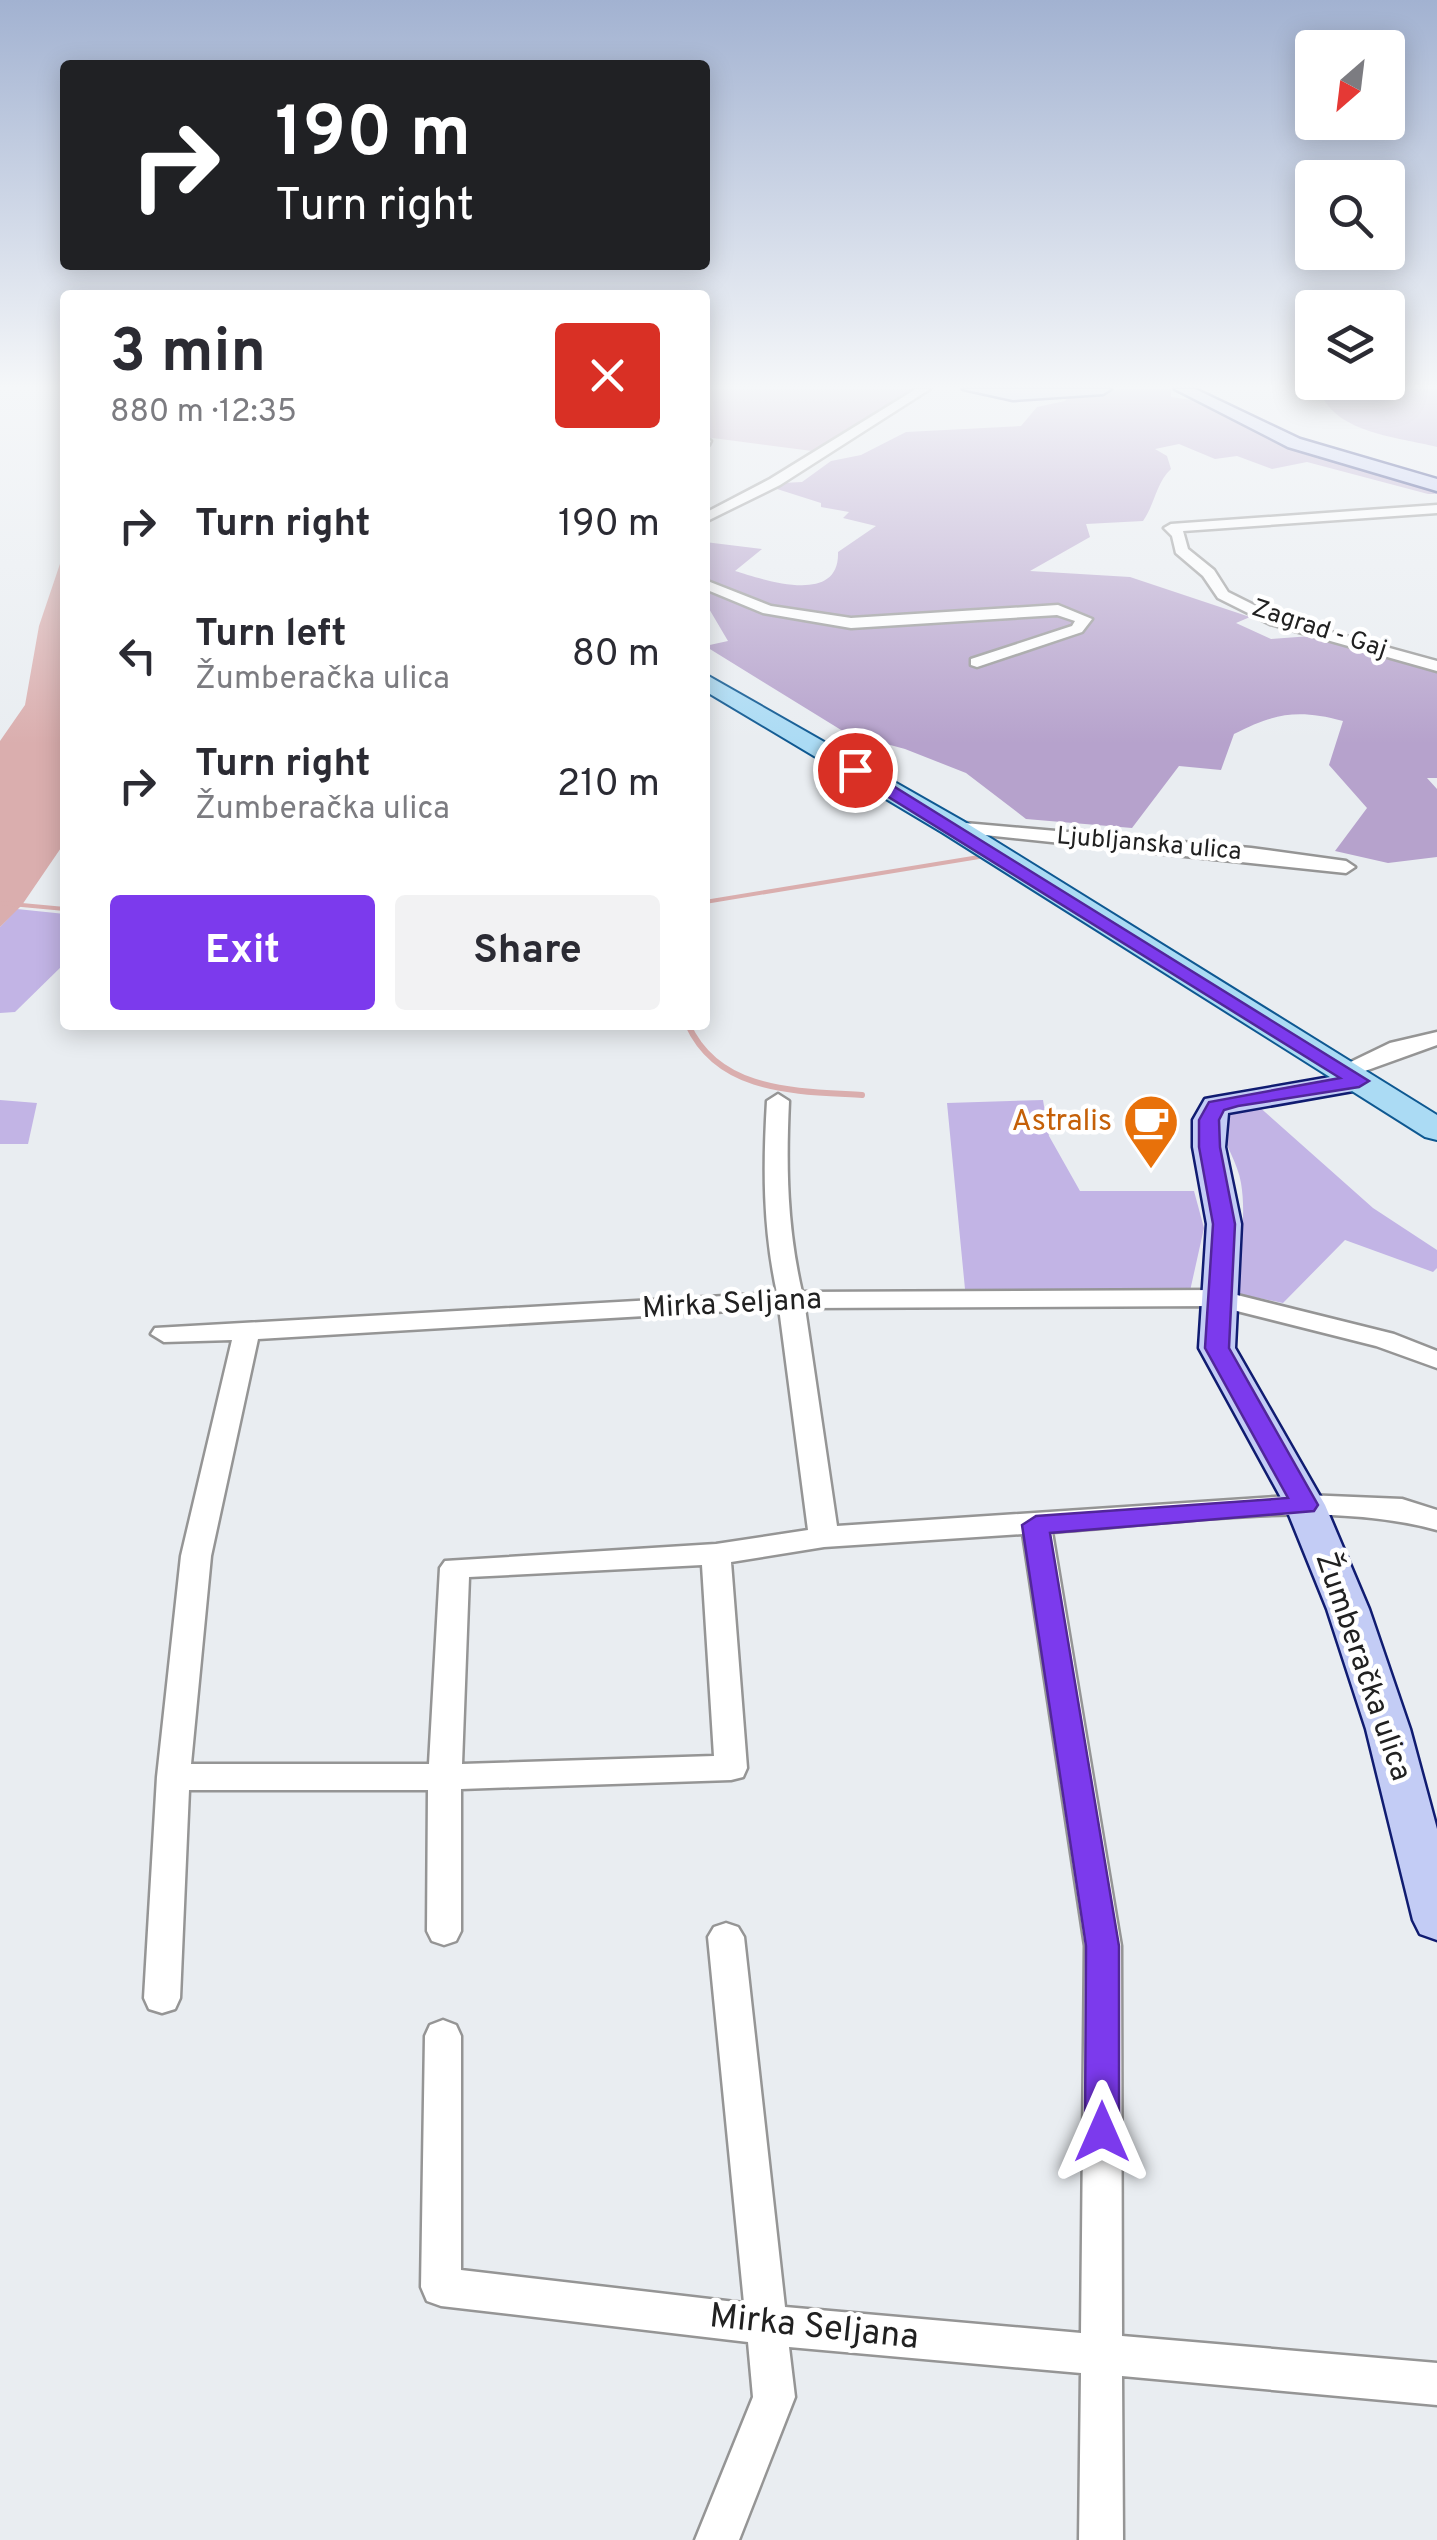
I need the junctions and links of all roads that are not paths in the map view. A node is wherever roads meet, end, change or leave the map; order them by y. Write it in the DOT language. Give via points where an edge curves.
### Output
graph roads {
  1 [pos="1437,509"];
  2 [pos="710,586"];
  3 [pos="977,662"];
  4 [pos="1437,666"];
  5 [pos="710,684"];
  6 [pos="953,828"];
  7 [pos="1346,867"];
  8 [pos="1437,1038"];
  9 [pos="1351,1076"];
  10 [pos="778,1101"];
  11 [pos="1437,1130"];
  12 [pos="1217,1298"];
  13 [pos="791,1300"];
  14 [pos="247,1332"];
  15 [pos="164,1334"];
  16 [pos="1437,1360"];
  17 [pos="1305,1505"];
  18 [pos="1437,1520"];
  19 [pos="1036,1525"];
  20 [pos="824,1537"];
  21 [pos="716,1554"];
  22 [pos="445,1777"];
  23 [pos="174,1778"];
  24 [pos="1437,1920"];
  25 [pos="444,1931"];
  26 [pos="726,1937"];
  27 [pos="162,1998"];
  28 [pos="443,2036"];
  29 [pos="767,2325"];
  30 [pos="1101,2355"];
  31 [pos="1437,2384"];
  32 [pos="717,2540"];
  33 [pos="1101,2540"];
  1 -- 4 [label="street, Zagrad - Gaj" via="1174,530 1181,550 1223,595 1275,620"];
  2 -- 3 [label="street" via="768,610 851,623 1058,610 1084,619 1076,629"];
  5 -- 6 [label="main road"];
  6 -- 7 [label="street, Ljubljanska ulica"];
  6 -- 9 [label="main road"];
  8 -- 9 [label="street"];
  9 -- 11 [label="main road"];
  9 -- 12 [label="main road, Žumberačka ulica" via="1216,1106 1209,1147 1224,1224"];
  10 -- 13 [label="street" via="774,1181"];
  12 -- 13 [label="street, Mirka Seljana"];
  12 -- 16 [label="street, Mirka Seljana" via="1385,1340"];
  12 -- 17 [label="main road, Žumberačka ulica" via="1217,1348"];
  13 -- 14 [label="street, Mirka Seljana"];
  13 -- 20 [label="street"];
  14 -- 15 [label="street, Mirka Seljana"];
  14 -- 23 [label="street" via="196,1556"];
  17 -- 18 [label="street" via="1402,1509"];
  17 -- 19 [label="street"];
  17 -- 24 [label="main road, Žumberačka ulica" via="1388,1729"];
  19 -- 20 [label="street"];
  19 -- 30 [label="street" via="1102,1946"];
  20 -- 21 [label="street"];
  21 -- 22 [label="street" via="455,1568"];
  21 -- 22 [label="street" via="731,1768"];
  22 -- 23 [label="street"];
  22 -- 25 [label="street"];
  23 -- 27 [label="street"];
  26 -- 29 [label="street"];
  28 -- 29 [label="street, Mirka Seljana" via="441,2287"];
  29 -- 30 [label="street, Mirka Seljana"];
  29 -- 32 [label="street" via="774,2397"];
  30 -- 31 [label="street, Mirka Seljana"];
  30 -- 33 [label="street"];
}
